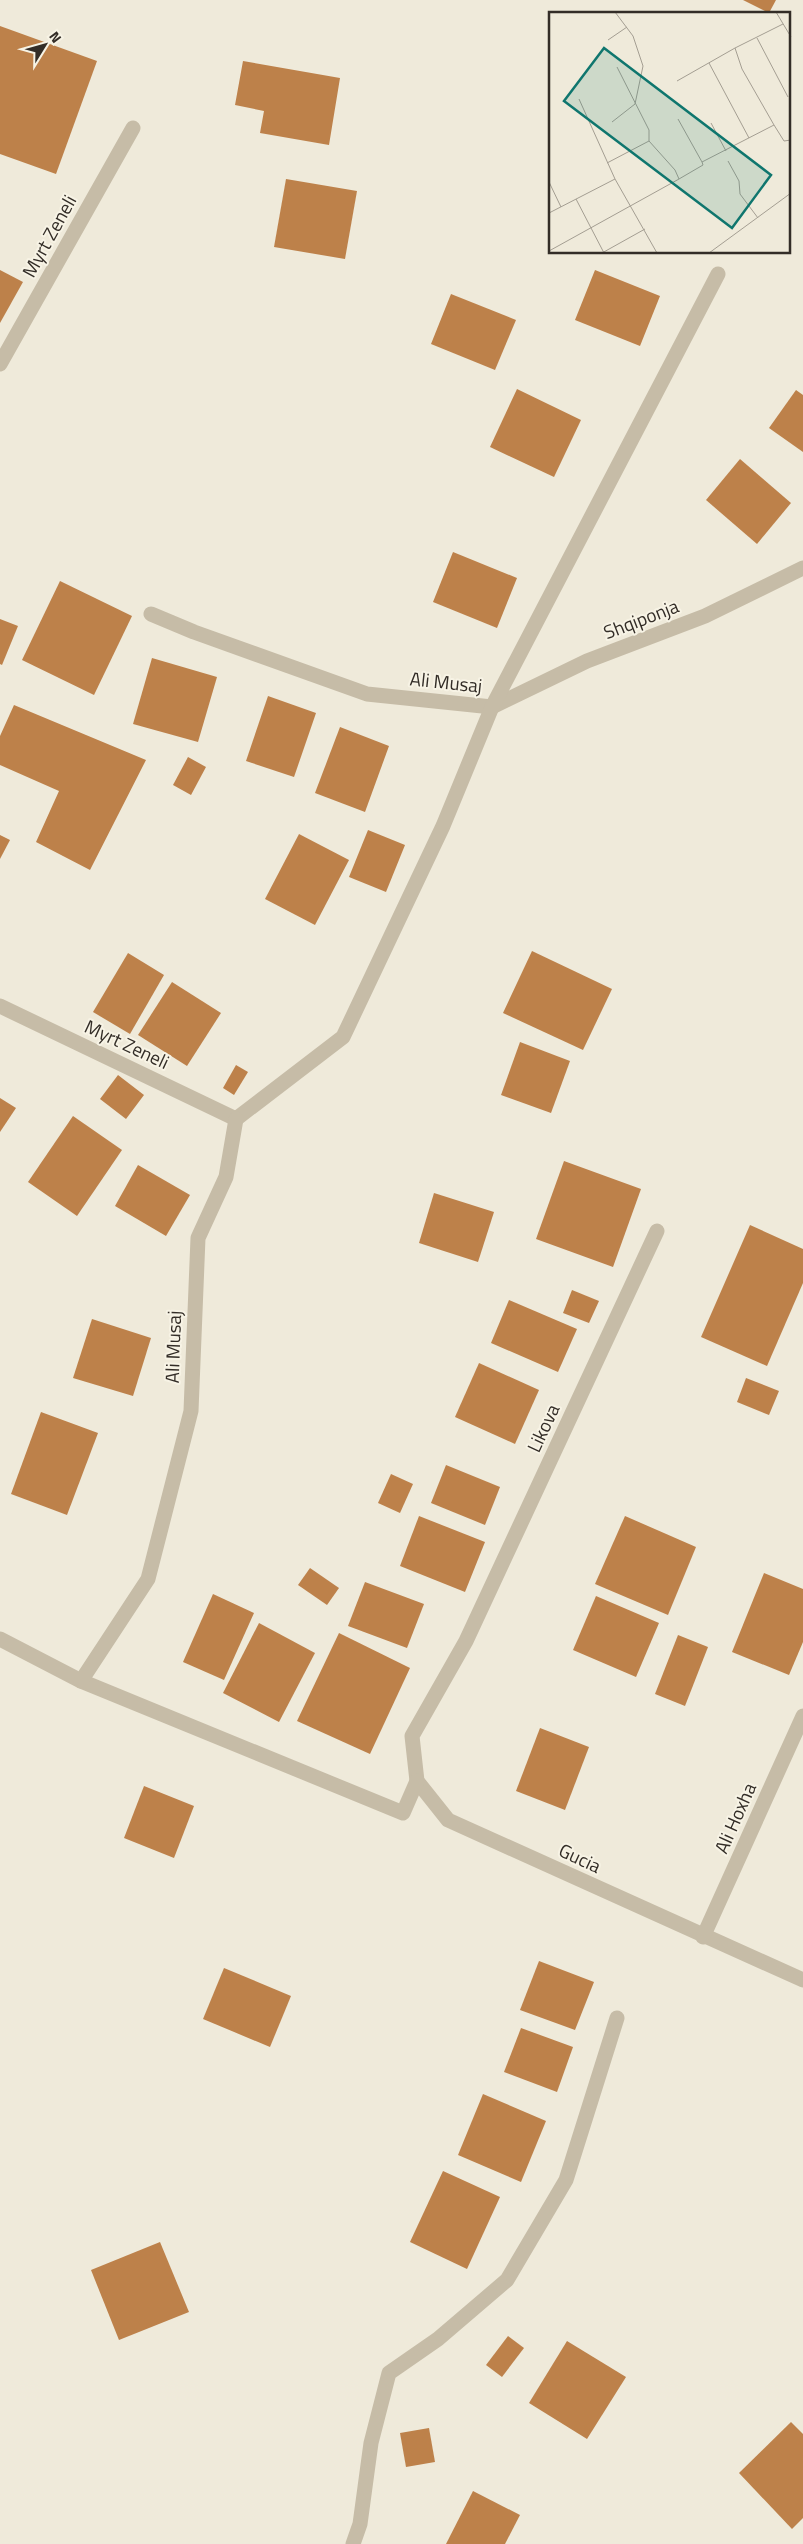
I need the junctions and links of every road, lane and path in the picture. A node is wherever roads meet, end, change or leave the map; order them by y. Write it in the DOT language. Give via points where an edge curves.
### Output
graph roads {
  1 [pos="133,128"];
  2 [pos="718,274"];
  3 [pos="0,364"];
  4 [pos="803,568"];
  5 [pos="151,614"];
  6 [pos="492,707"];
  7 [pos="0,1006"];
  8 [pos="236,1118"];
  9 [pos="657,1232"];
  10 [pos="0,1639"];
  11 [pos="81,1681"];
  12 [pos="803,1716"];
  13 [pos="417,1781"];
  14 [pos="703,1937"];
  15 [pos="803,1980"];
  16 [pos="617,2018"];
  17 [pos="353,2544"];
  1 -- 3 [label="street, Myrt Zeneli"];
  2 -- 6 [label="street"];
  4 -- 6 [label="street, Shqiponja" via="705,616 587,661"];
  5 -- 6 [label="street, Ali Musaj" via="367,694"];
  6 -- 8 [label="street, Ali Musaj" via="443,826 344,1037"];
  7 -- 8 [label="street, Myrt Zeneli"];
  8 -- 11 [label="street, Ali Musaj" via="226,1177 198,1238 191,1411 148,1579"];
  9 -- 13 [label="street, Likova" via="466,1641 412,1736"];
  10 -- 11 [label="street"];
  11 -- 13 [label="street" via="403,1814"];
  12 -- 14 [label="street, Ali Hoxha"];
  13 -- 14 [label="street, Gucia" via="448,1820"];
  14 -- 15 [label="street, Gucia"];
  16 -- 17 [label="street" via="566,2180 507,2280 438,2339 389,2373 371,2443 360,2524"];
}
